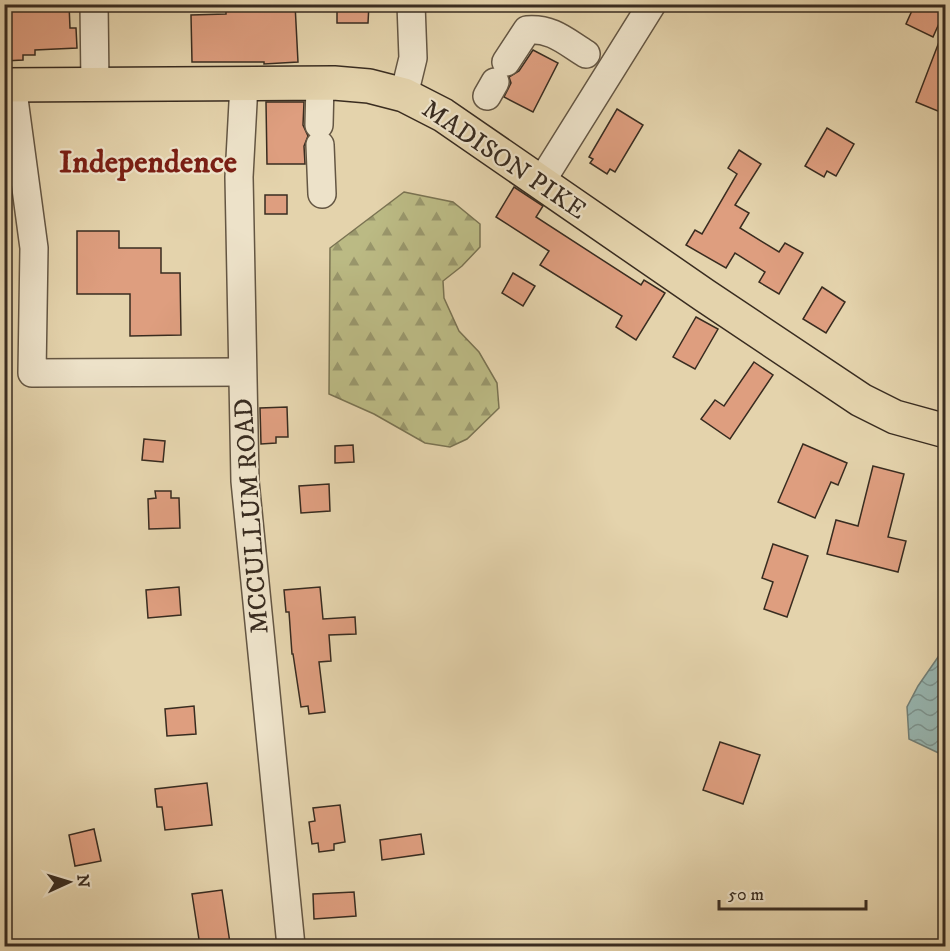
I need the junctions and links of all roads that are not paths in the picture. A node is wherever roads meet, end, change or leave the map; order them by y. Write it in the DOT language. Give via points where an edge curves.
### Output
graph roads {
  1 [pos="94,4"];
  2 [pos="411,4"];
  3 [pos="652,4"];
  4 [pos="586,54"];
  5 [pos="496,80"];
  6 [pos="320,83"];
  7 [pos="8,84"];
  8 [pos="95,84"];
  9 [pos="243,84"];
  10 [pos="404,94"];
  11 [pos="540,182"];
  12 [pos="322,194"];
  13 [pos="242,372"];
  14 [pos="945,431"];
  15 [pos="291,946"];
  1 -- 8 [label="street"];
  2 -- 10 [label="street" via="413,58"];
  3 -- 11 [label="street"];
  4 -- 5 [label="street" via="552,33 527,30"];
  6 -- 9 [label="main road, MADISON PIKE"];
  6 -- 10 [label="main road, MADISON PIKE" via="369,86"];
  6 -- 12 [label="street"];
  7 -- 8 [label="main road, MADISON PIKE"];
  7 -- 13 [label="street" via="34,248 32,373"];
  8 -- 9 [label="main road, MADISON PIKE"];
  9 -- 13 [label="street, MCCULLUM ROAD" via="239,177"];
  10 -- 11 [label="main road, MADISON PIKE" via="443,115"];
  11 -- 14 [label="main road, MADISON PIKE" via="861,400 895,417"];
  13 -- 15 [label="street, MCCULLUM ROAD" via="245,480"];
}
